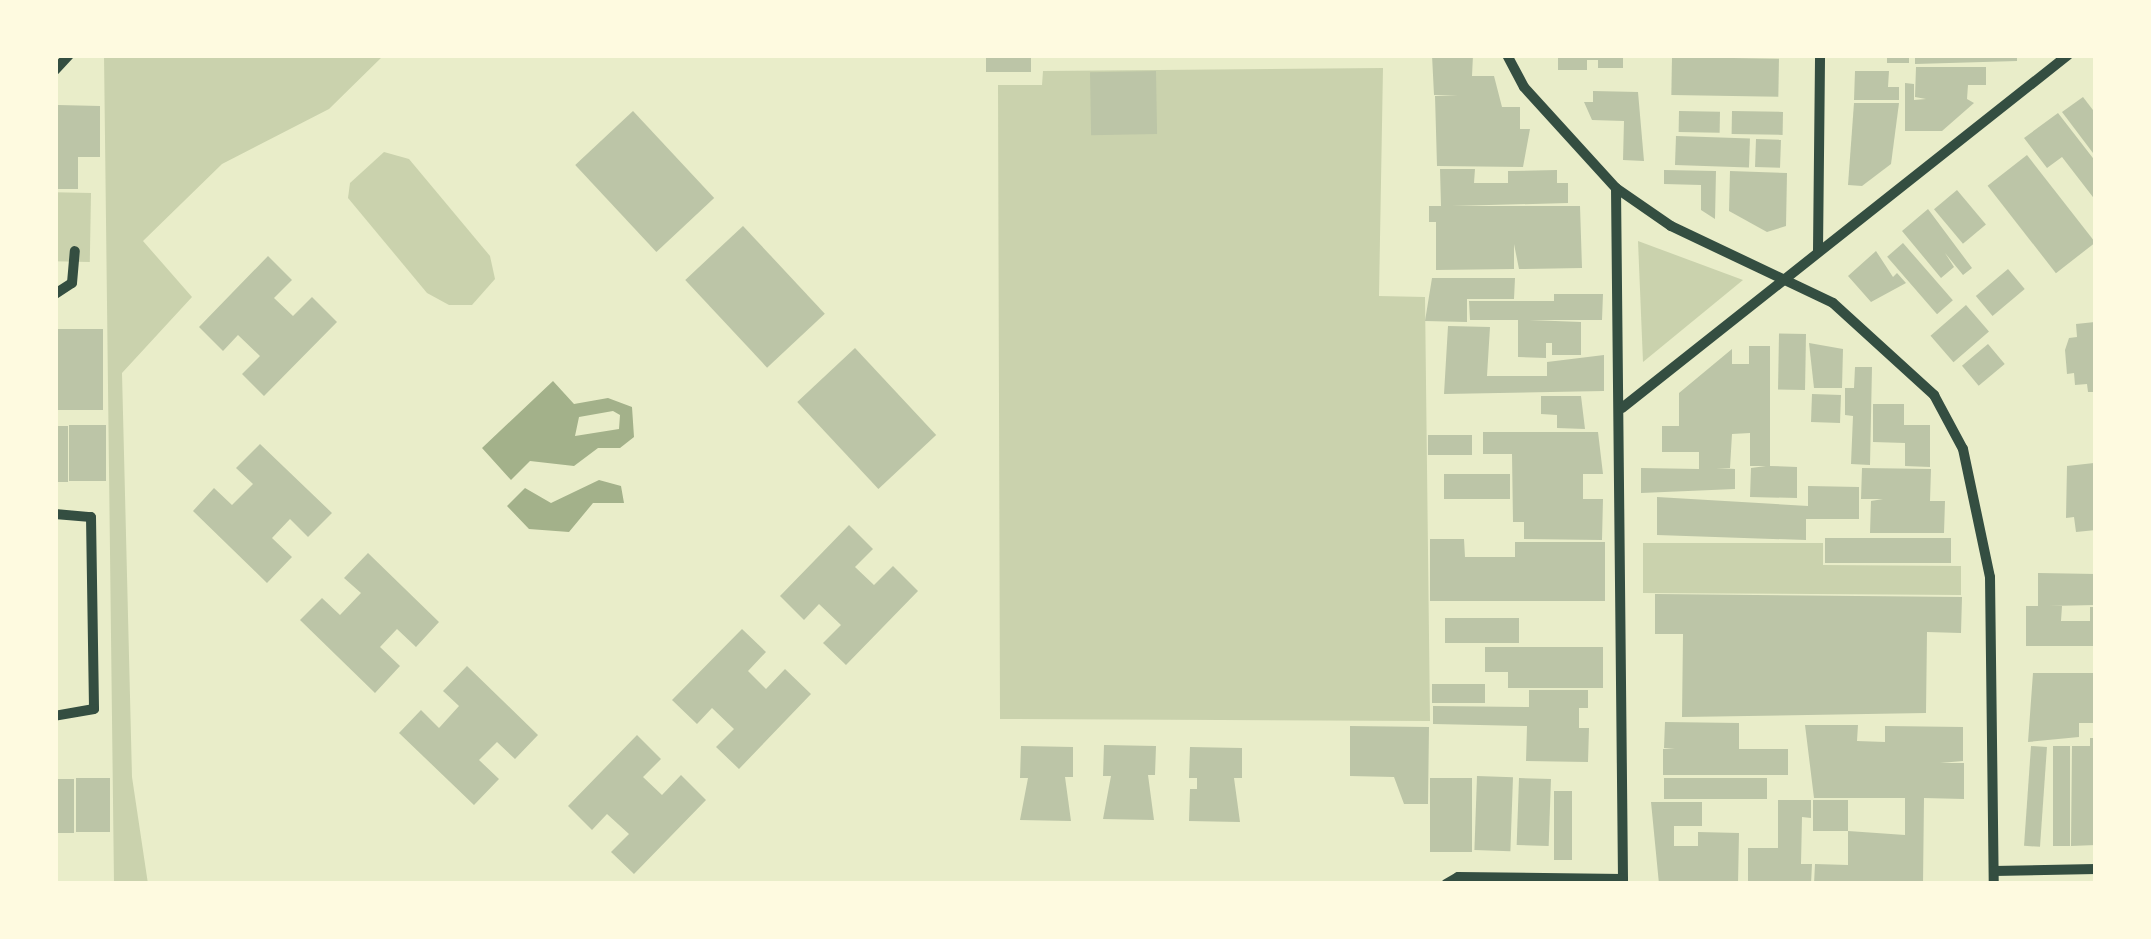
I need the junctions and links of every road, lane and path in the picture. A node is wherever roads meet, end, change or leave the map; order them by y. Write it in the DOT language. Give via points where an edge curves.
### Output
graph roads {
  1 [pos="70,55"];
  2 [pos="1507,55"];
  3 [pos="1820,55"];
  4 [pos="2068,55"];
  5 [pos="55,70"];
  6 [pos="1616,188"];
  7 [pos="75,251"];
  8 [pos="1818,251"];
  9 [pos="1787,276"];
  10 [pos="55,294"];
  11 [pos="1622,408"];
  12 [pos="55,514"];
  13 [pos="55,716"];
  14 [pos="2096,868"];
  15 [pos="1994,871"];
  16 [pos="1623,882"];
  17 [pos="1446,884"];
  18 [pos="1994,884"];
  1 -- 5 [label="street"];
  2 -- 6 [label="street" via="1524,87"];
  3 -- 8 [label="street"];
  4 -- 8 [label="street"];
  6 -- 9 [label="street" via="1671,226"];
  6 -- 11 [label="street"];
  7 -- 10 [label="street" via="72,282"];
  8 -- 9 [label="street"];
  9 -- 11 [label="street"];
  9 -- 15 [label="street" via="1833,303 1897,356 1934,395 1963,449 1990,578"];
  11 -- 16 [label="street"];
  12 -- 13 [label="street" via="91,517 94,709"];
  14 -- 15 [label="street"];
  15 -- 18 [label="street"];
  16 -- 17 [label="street" via="1458,876"];
}
